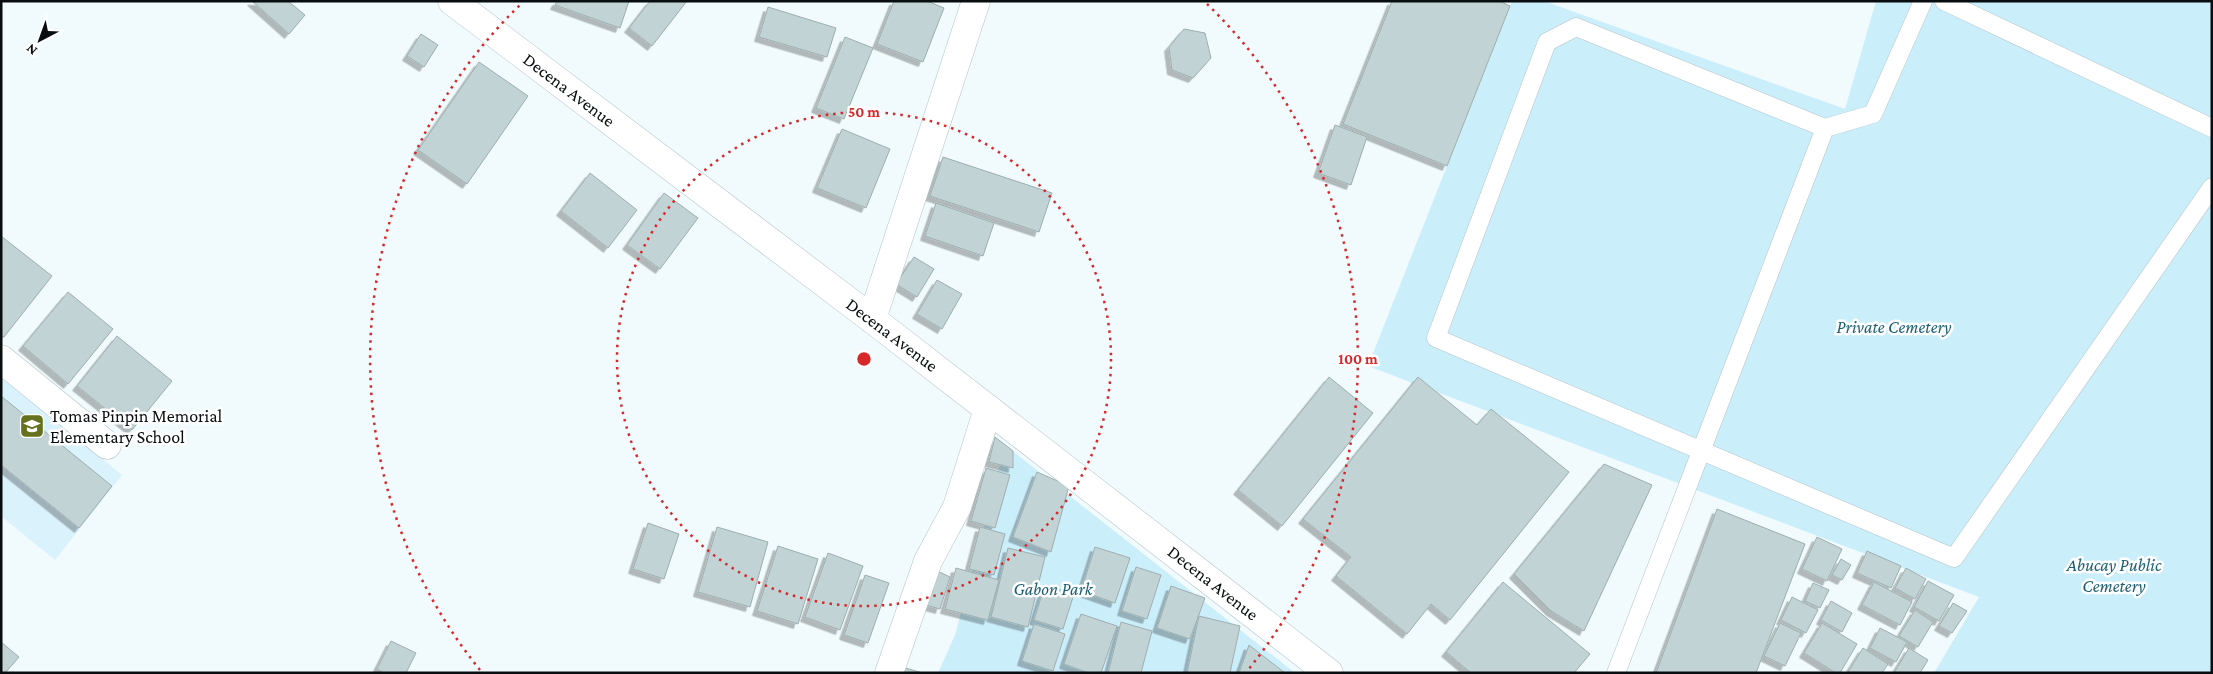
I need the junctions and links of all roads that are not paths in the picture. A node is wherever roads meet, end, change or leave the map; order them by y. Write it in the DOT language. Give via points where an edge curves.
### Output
graph roads {
  1 [pos="452,1"];
  2 [pos="976,1"];
  3 [pos="1923,1"];
  4 [pos="1944,1"];
  5 [pos="1825,128"];
  6 [pos="2212,128"];
  7 [pos="2212,187"];
  8 [pos="872,319"];
  9 [pos="1,359"];
  10 [pos="988,409"];
  11 [pos="107,445"];
  12 [pos="1701,451"];
  13 [pos="889,673"];
  14 [pos="1329,673"];
  15 [pos="1616,673"];
  1 -- 8 [label="main road, Decena Avenue"];
  2 -- 8 [label="main road"];
  3 -- 5 [label="lane" via="1873,114"];
  4 -- 6 [label="lane"];
  5 -- 12 [label="lane"];
  5 -- 12 [label="lane" via="1576,27 1547,42 1436,338"];
  7 -- 12 [label="lane" via="1954,558"];
  8 -- 10 [label="main road, Decena Avenue"];
  9 -- 11 [label="main road"];
  10 -- 13 [label="main road" via="957,508 928,561"];
  10 -- 14 [label="main road, Decena Avenue"];
  12 -- 15 [label="lane"];
}
